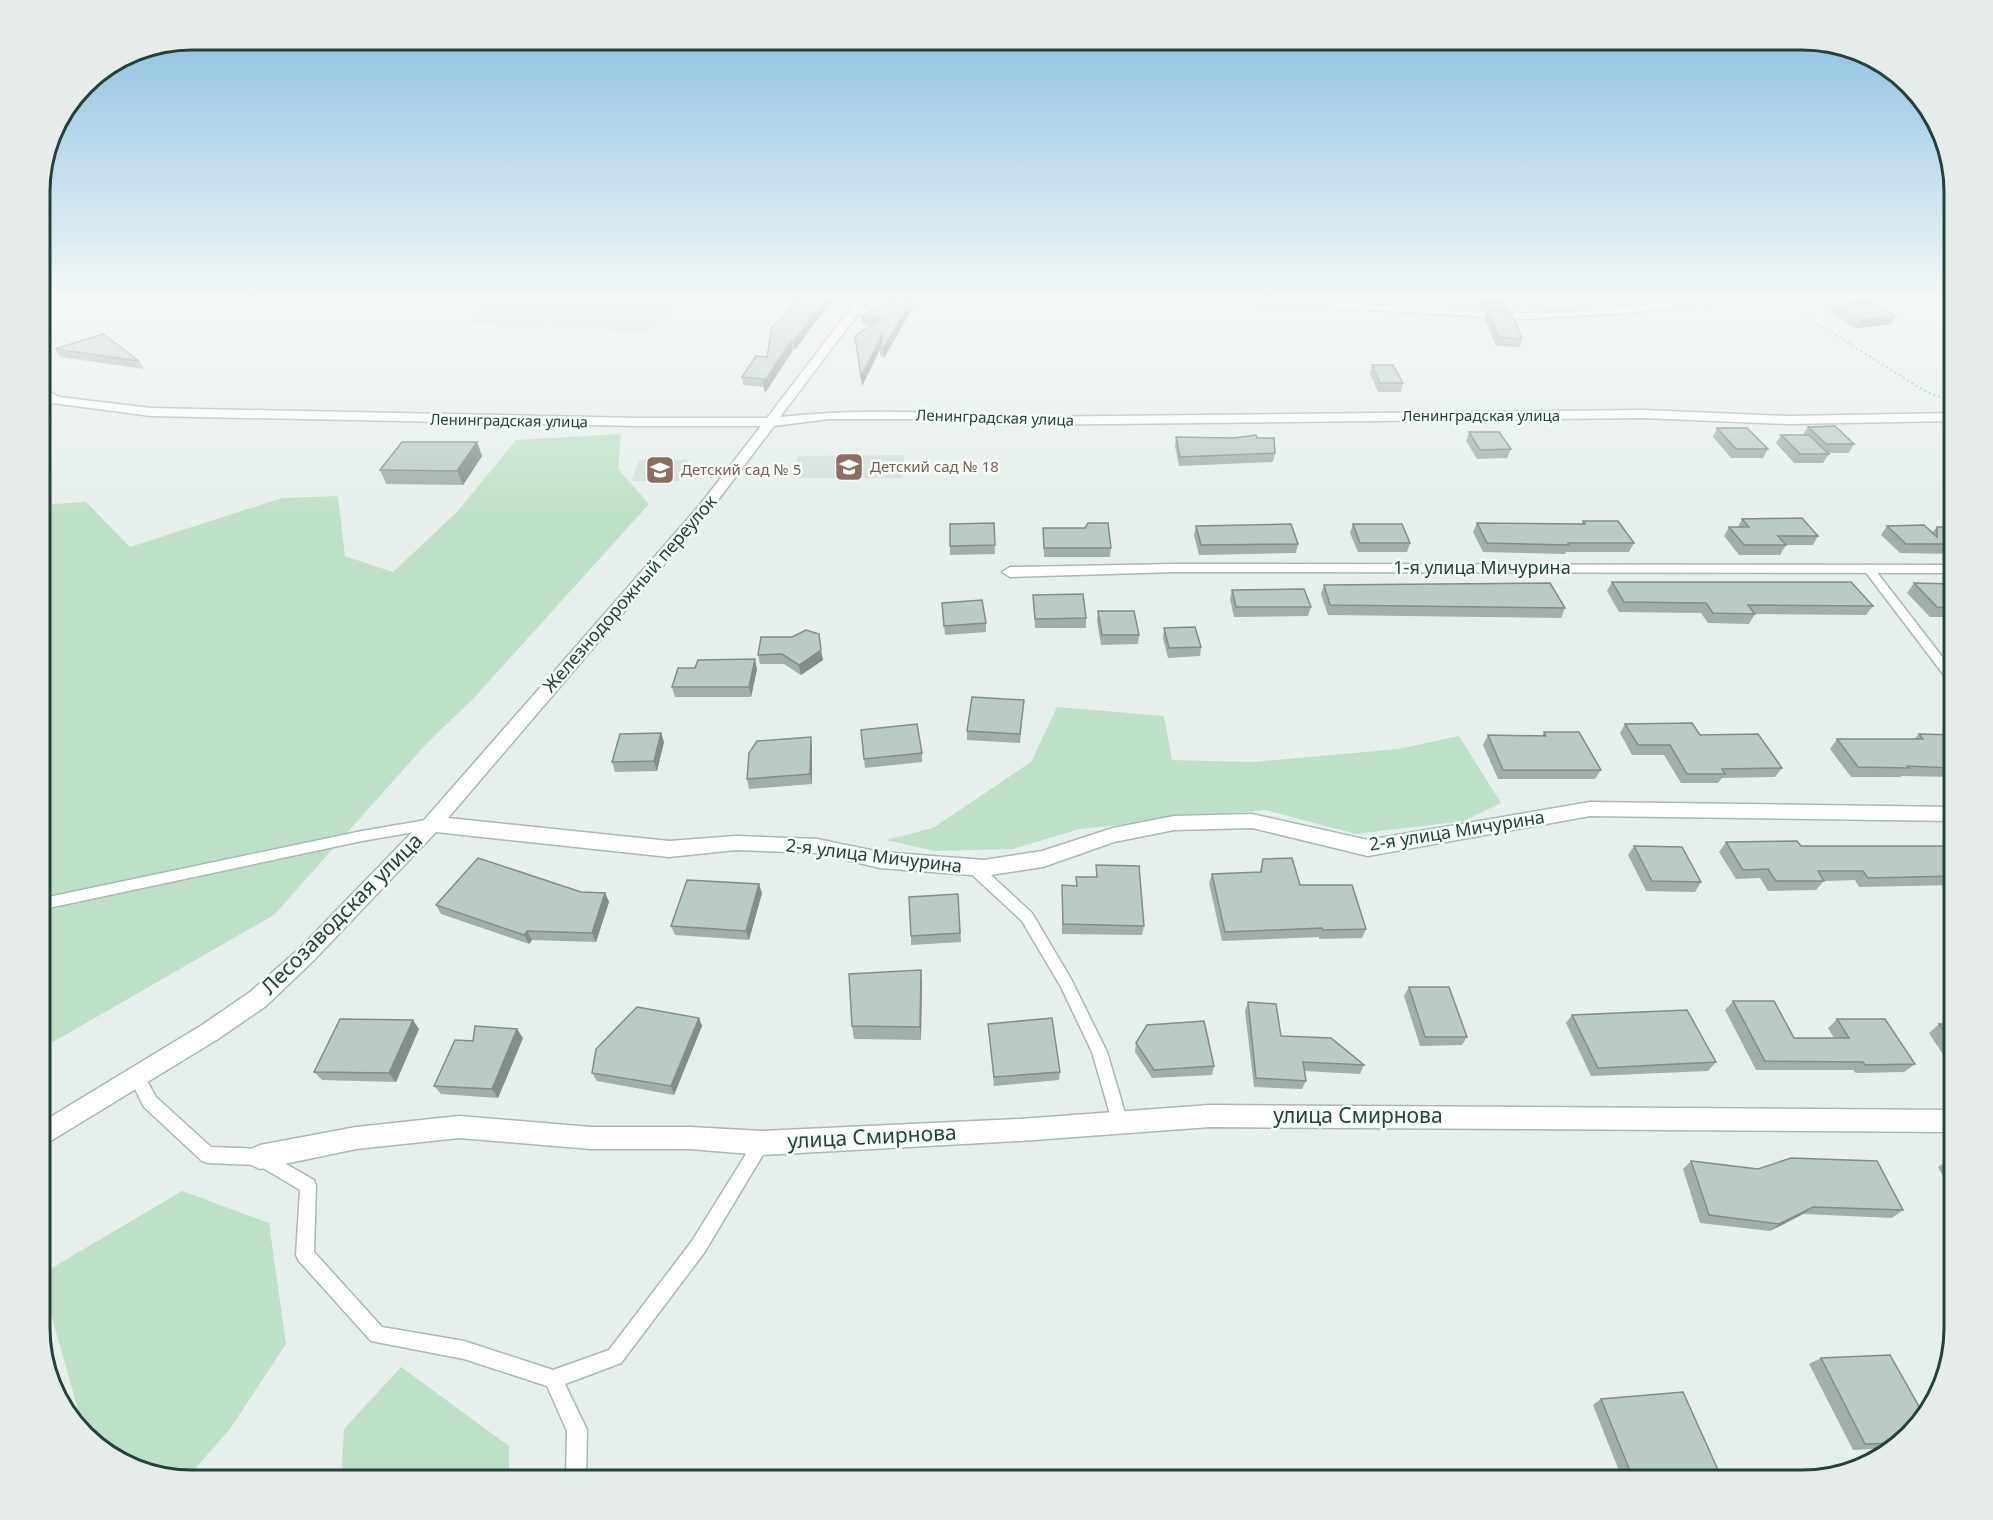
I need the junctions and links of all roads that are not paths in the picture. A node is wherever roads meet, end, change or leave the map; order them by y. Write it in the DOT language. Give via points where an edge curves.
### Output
graph roads {
  1 [pos="811,370"];
  2 [pos="50,396"];
  3 [pos="56,400"];
  4 [pos="50,402"];
  5 [pos="1944,417"];
  6 [pos="772,422"];
  7 [pos="1868,568"];
  8 [pos="1944,569"];
  9 [pos="1010,572"];
  10 [pos="1944,667"];
  11 [pos="1944,814"];
  12 [pos="432,824"];
  13 [pos="973,867"];
  14 [pos="50,903"];
  15 [pos="138,1077"];
  16 [pos="1944,1121"];
  17 [pos="1120,1123"];
  18 [pos="50,1130"];
  19 [pos="762,1143"];
  20 [pos="260,1157"];
  21 [pos="553,1379"];
  22 [pos="576,1470"];
  1 -- 6 [label="street, Железнодорожный переулок"];
  2 -- 3 [label="street, Ленинградская улица"];
  3 -- 4 [label="lane"];
  3 -- 6 [label="street, Ленинградская улица" via="162,413"];
  5 -- 6 [label="street, Ленинградская улица" via="1789,420 1644,414 1015,421 829,415"];
  6 -- 12 [label="street, Железнодорожный переулок" via="704,509"];
  7 -- 8 [label="street, 1-я улица Мичурина"];
  7 -- 9 [label="street, 1-я улица Мичурина" via="1176,568"];
  7 -- 10 [label="lane"];
  11 -- 13 [label="street, 2-я улица Мичурина" via="1590,809 1368,848 1252,821 1174,823 1113,835 1043,859"];
  12 -- 13 [label="street, 2-я улица Мичурина" via="669,849 736,843 817,846 880,860"];
  12 -- 14 [label="lane"];
  12 -- 15 [label="street, Лесозаводская улица" via="306,955 258,999"];
  13 -- 17 [label="lane" via="1027,917 1066,983 1099,1052"];
  15 -- 18 [label="street, Лесозаводская улица"];
  15 -- 20 [label="lane" via="150,1102 208,1155"];
  16 -- 17 [label="street, улица Смирнова" via="1210,1116"];
  17 -- 19 [label="street, улица Смирнова"];
  19 -- 20 [label="street, улица Смирнова" via="591,1138 459,1127 356,1138"];
  19 -- 21 [label="lane" via="698,1247 615,1357"];
  20 -- 21 [label="lane" via="308,1186 305,1255 377,1335 464,1350"];
  21 -- 22 [label="lane" via="577,1430"];
}
